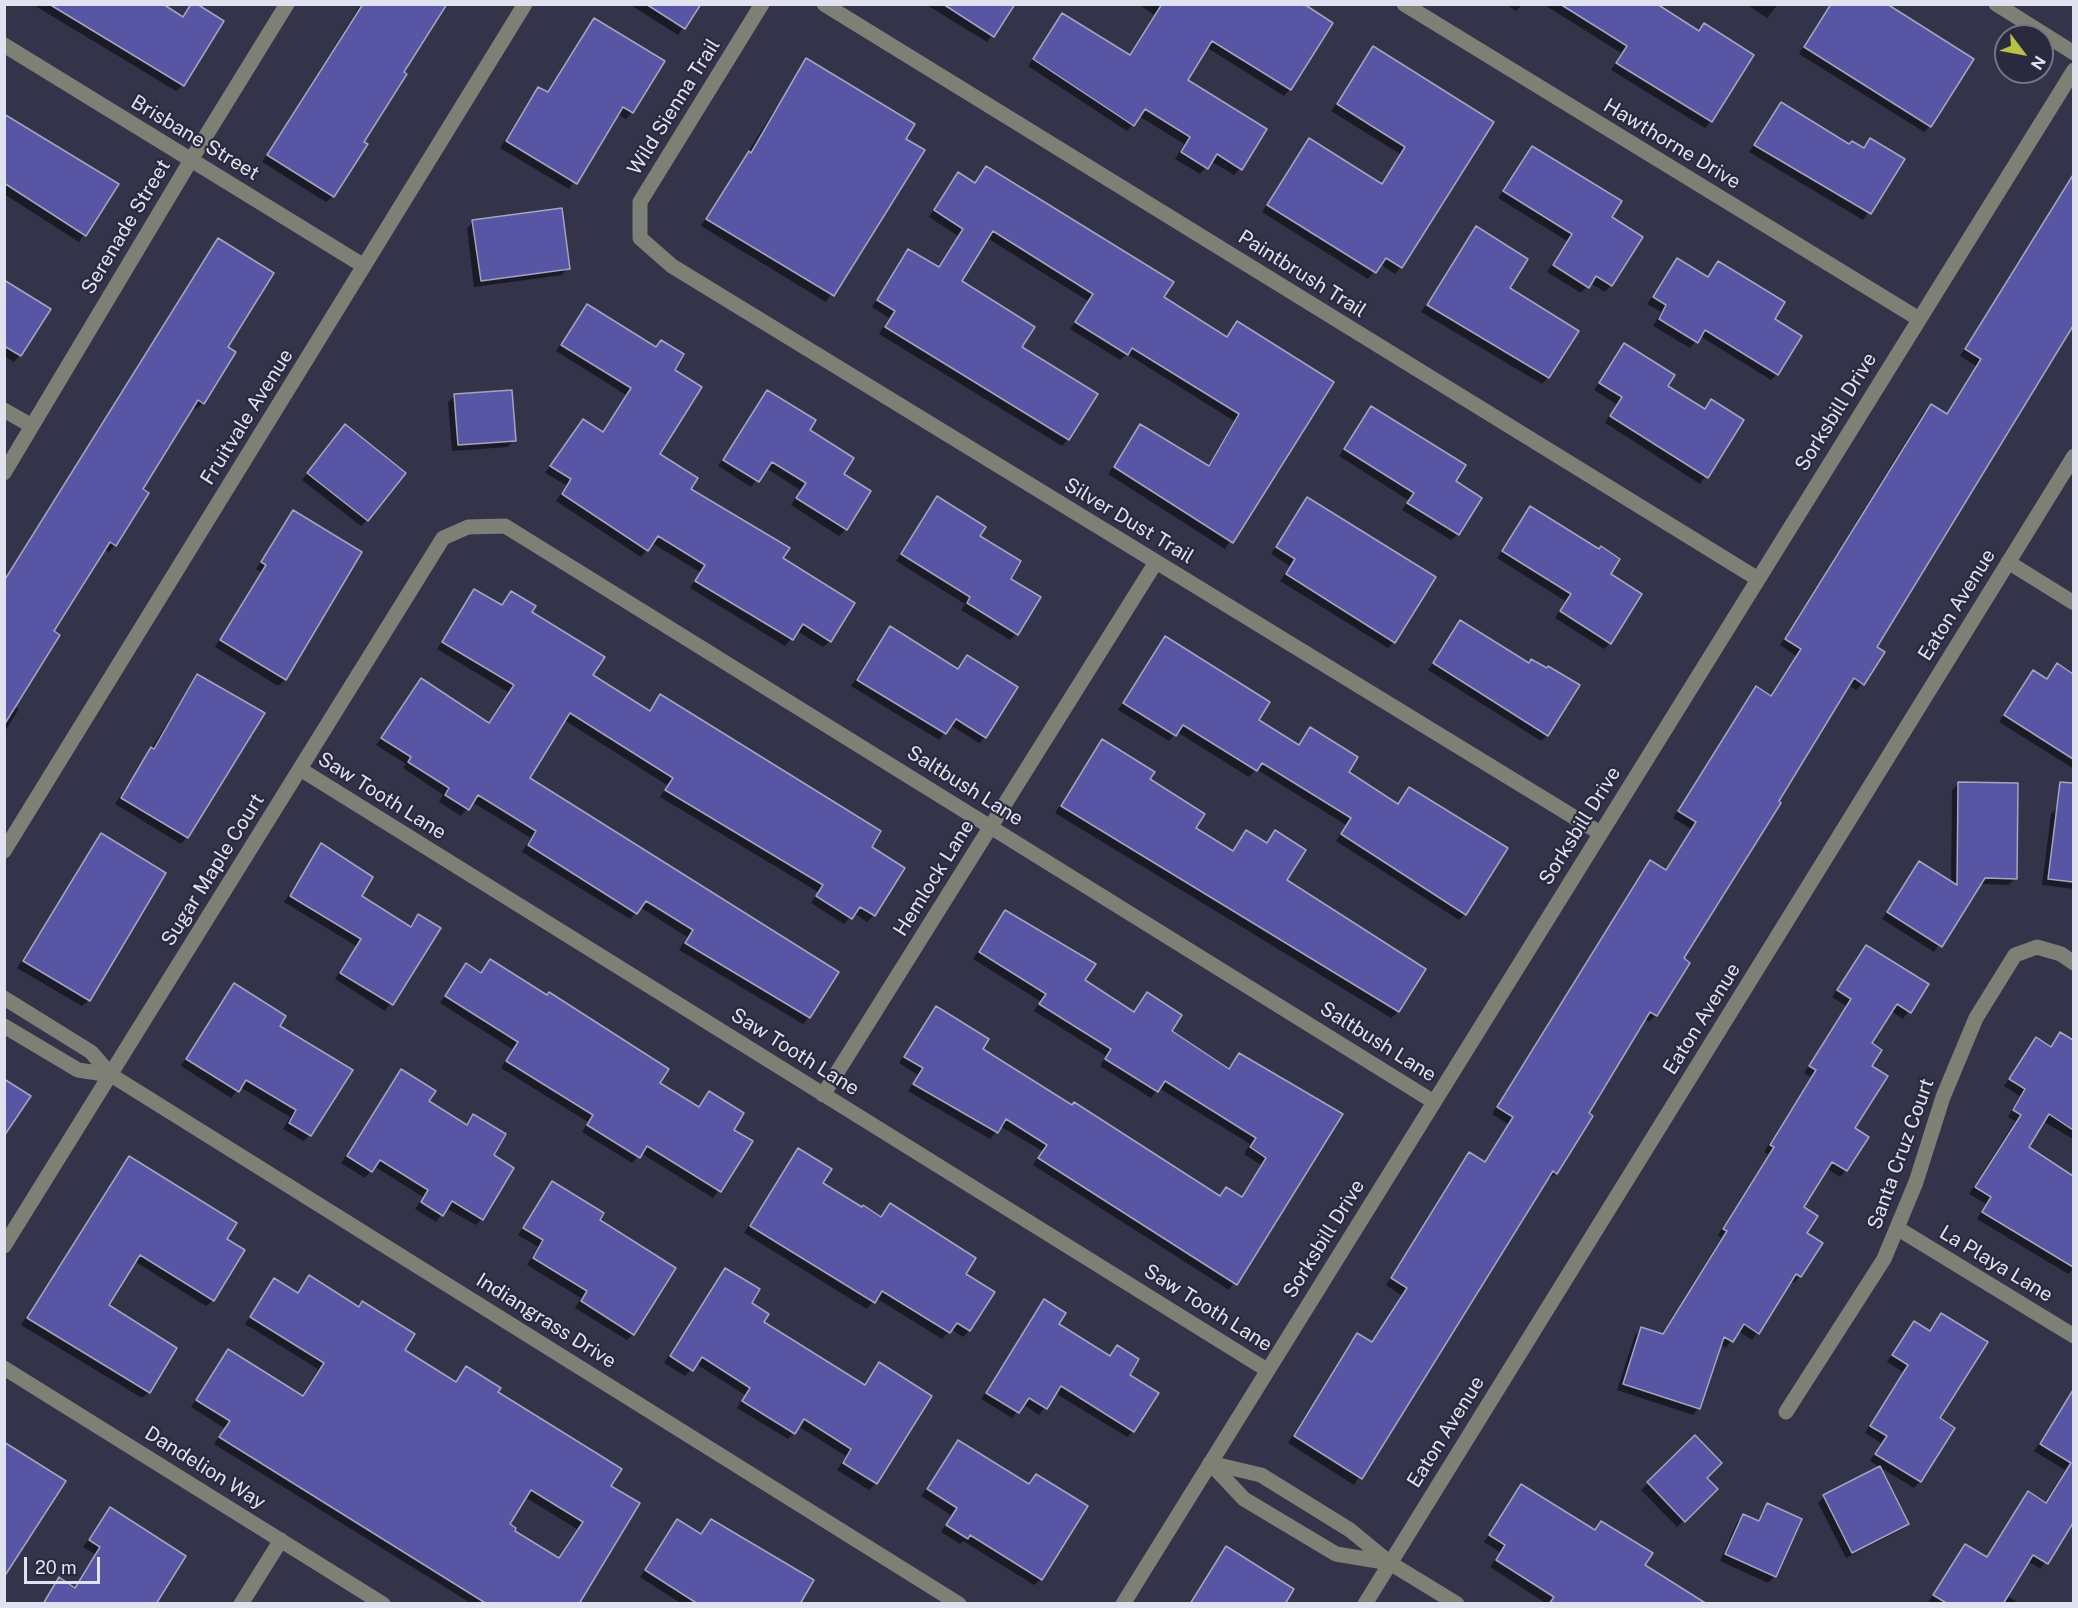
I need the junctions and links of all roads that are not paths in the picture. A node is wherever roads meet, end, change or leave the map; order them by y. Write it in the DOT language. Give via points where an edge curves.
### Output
graph roads {
  1 [pos="287,4"];
  2 [pos="525,4"];
  3 [pos="762,4"];
  4 [pos="824,4"];
  5 [pos="1404,4"];
  6 [pos="1996,4"];
  7 [pos="4,45"];
  8 [pos="2073,53"];
  9 [pos="2073,70"];
  10 [pos="191,159"];
  11 [pos="640,238"];
  12 [pos="364,266"];
  13 [pos="1919,319"];
  14 [pos="4,410"];
  15 [pos="32,426"];
  16 [pos="2073,456"];
  17 [pos="4,473"];
  18 [pos="468,527"];
  19 [pos="1156,562"];
  20 [pos="2008,562"];
  21 [pos="1758,579"];
  22 [pos="2073,603"];
  23 [pos="300,770"];
  24 [pos="991,827"];
  25 [pos="1600,833"];
  26 [pos="4,851"];
  27 [pos="2073,963"];
  28 [pos="4,998"];
  29 [pos="4,1026"];
  30 [pos="111,1075"];
  31 [pos="824,1095"];
  32 [pos="1434,1102"];
  33 [pos="1897,1228"];
  34 [pos="4,1246"];
  35 [pos="2073,1336"];
  36 [pos="4,1368"];
  37 [pos="1268,1370"];
  38 [pos="1786,1412"];
  39 [pos="1210,1463"];
  40 [pos="281,1540"];
  41 [pos="1390,1563"];
  42 [pos="241,1604"];
  43 [pos="383,1604"];
  44 [pos="959,1604"];
  45 [pos="1123,1604"];
  46 [pos="1365,1604"];
  47 [pos="1457,1604"];
  1 -- 10 [label="street, Serenade Street"];
  2 -- 12 [label="street, Fruitvale Avenue"];
  3 -- 11 [label="street, Wild Sienna Trail" via="640,202"];
  4 -- 21 [label="street, Paintbrush Trail"];
  5 -- 13 [label="street, Hawthorne Drive"];
  6 -- 8 [label="street"];
  7 -- 10 [label="street, Brisbane Street"];
  9 -- 13 [label="street, Sorksbill Drive"];
  10 -- 12 [label="street, Brisbane Street"];
  10 -- 15 [label="street, Serenade Street"];
  11 -- 19 [label="street, Silver Dust Trail" via="672,266"];
  12 -- 26 [label="street, Fruitvale Avenue"];
  13 -- 21 [label="street, Sorksbill Drive"];
  14 -- 15 [label="street"];
  15 -- 17 [label="street, Serenade Street"];
  16 -- 20 [label="street, Eaton Avenue"];
  18 -- 23 [label="street, Sugar Maple Court" via="443,538"];
  18 -- 24 [label="street, Saltbush Lane" via="505,526"];
  19 -- 24 [label="street, Hemlock Lane"];
  19 -- 25 [label="street, Silver Dust Trail"];
  20 -- 22 [label="street"];
  20 -- 41 [label="street, Eaton Avenue"];
  21 -- 25 [label="street, Sorksbill Drive"];
  23 -- 30 [label="street, Sugar Maple Court"];
  23 -- 31 [label="street, Saw Tooth Lane"];
  24 -- 31 [label="street, Hemlock Lane"];
  24 -- 32 [label="street, Saltbush Lane"];
  25 -- 32 [label="street, Sorksbill Drive"];
  27 -- 33 [label="street, Santa Cruz Court" via="2061,954 2037,947 2015,955 1976,1018 1942,1096 1916,1182"];
  28 -- 30 [label="street, Indiangrass Drive" via="91,1052"];
  29 -- 30 [label="street, Indiangrass Drive" via="78,1070"];
  30 -- 34 [label="street, Sugar Maple Court"];
  30 -- 44 [label="street, Indiangrass Drive"];
  31 -- 37 [label="street, Saw Tooth Lane"];
  32 -- 37 [label="street, Sorksbill Drive"];
  33 -- 35 [label="street, La Playa Lane"];
  33 -- 38 [label="street, Santa Cruz Court" via="1884,1258"];
  36 -- 40 [label="street, Dandelion Way"];
  37 -- 39 [label="street, Sorksbill Drive"];
  39 -- 41 [label="street" via="1261,1474 1350,1530"];
  39 -- 41 [label="street" via="1244,1499 1336,1554"];
  39 -- 45 [label="street, Sorksbill Drive"];
  40 -- 42 [label="street"];
  40 -- 43 [label="street, Dandelion Way"];
  41 -- 46 [label="street, Eaton Avenue"];
  41 -- 47 [label="street"];
}
